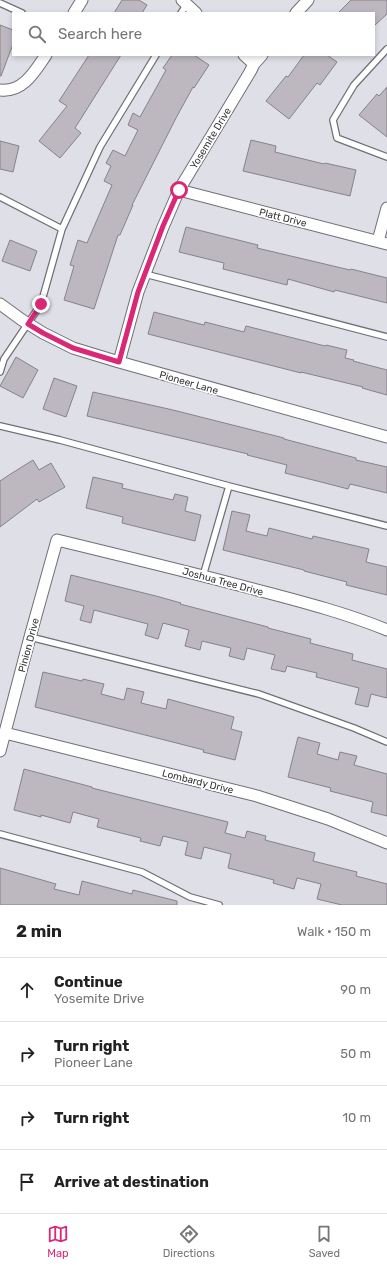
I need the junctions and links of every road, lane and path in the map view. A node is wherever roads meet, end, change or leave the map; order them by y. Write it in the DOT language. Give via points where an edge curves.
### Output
graph roads {
  1 [pos="82,0"];
  2 [pos="308,0"];
  3 [pos="0,3"];
  4 [pos="183,6"];
  5 [pos="20,12"];
  6 [pos="75,12"];
  7 [pos="194,12"];
  8 [pos="297,12"];
  9 [pos="387,49"];
  10 [pos="45,56"];
  11 [pos="155,56"];
  12 [pos="245,56"];
  13 [pos="261,56"];
  14 [pos="254,64"];
  15 [pos="0,90"];
  16 [pos="387,157"];
  17 [pos="179,190"];
  18 [pos="0,197"];
  19 [pos="387,208"];
  20 [pos="62,229"];
  21 [pos="382,243"];
  22 [pos="145,274"];
  23 [pos="0,304"];
  24 [pos="28,324"];
  25 [pos="387,337"];
  26 [pos="119,362"];
  27 [pos="0,372"];
  28 [pos="0,426"];
  29 [pos="387,437"];
  30 [pos="229,486"];
  31 [pos="387,526"];
  32 [pos="57,540"];
  33 [pos="203,576"];
  34 [pos="387,630"];
  35 [pos="30,636"];
  36 [pos="5,733"];
  37 [pos="387,742"];
  38 [pos="0,751"];
  39 [pos="0,834"];
  40 [pos="387,843"];
  41 [pos="219,905"];
  1 -- 6 [label="street"];
  2 -- 8 [label="street"];
  3 -- 5 [label="lane"];
  4 -- 7 [label="street"];
  9 -- 16 [label="lane" via="354,85 333,120 337,138"];
  10 -- 15 [label="street" via="30,78 18,88"];
  11 -- 20 [label="lane" via="100,147"];
  12 -- 14 [label="street"];
  13 -- 14 [label="street, Yosemite Drive"];
  14 -- 17 [label="street, Yosemite Drive"];
  17 -- 21 [label="street, Platt Drive"];
  17 -- 22 [label="street, Yosemite Drive"];
  18 -- 20 [label="lane"];
  19 -- 21 [label="street"];
  20 -- 24 [label="lane" via="41,304"];
  22 -- 25 [label="lane"];
  22 -- 26 [label="street, Yosemite Drive"];
  23 -- 24 [label="street, Pioneer Lane"];
  24 -- 26 [label="street, Pioneer Lane" via="73,348"];
  24 -- 27 [label="lane" via="4,360"];
  26 -- 29 [label="street, Pioneer Lane"];
  28 -- 30 [label="lane"];
  30 -- 31 [label="lane"];
  30 -- 33 [label="lane"];
  32 -- 33 [label="street, Joshua Tree Drive"];
  32 -- 35 [label="street, Pinion Drive"];
  33 -- 34 [label="street, Joshua Tree Drive" via="305,602"];
  35 -- 36 [label="street, Pinion Drive"];
  35 -- 37 [label="lane" via="258,694"];
  36 -- 38 [label="street, Pinion Drive"];
  36 -- 40 [label="street, Lombardy Drive" via="257,796 328,819"];
  39 -- 41 [label="lane" via="142,872 190,897"];
}
